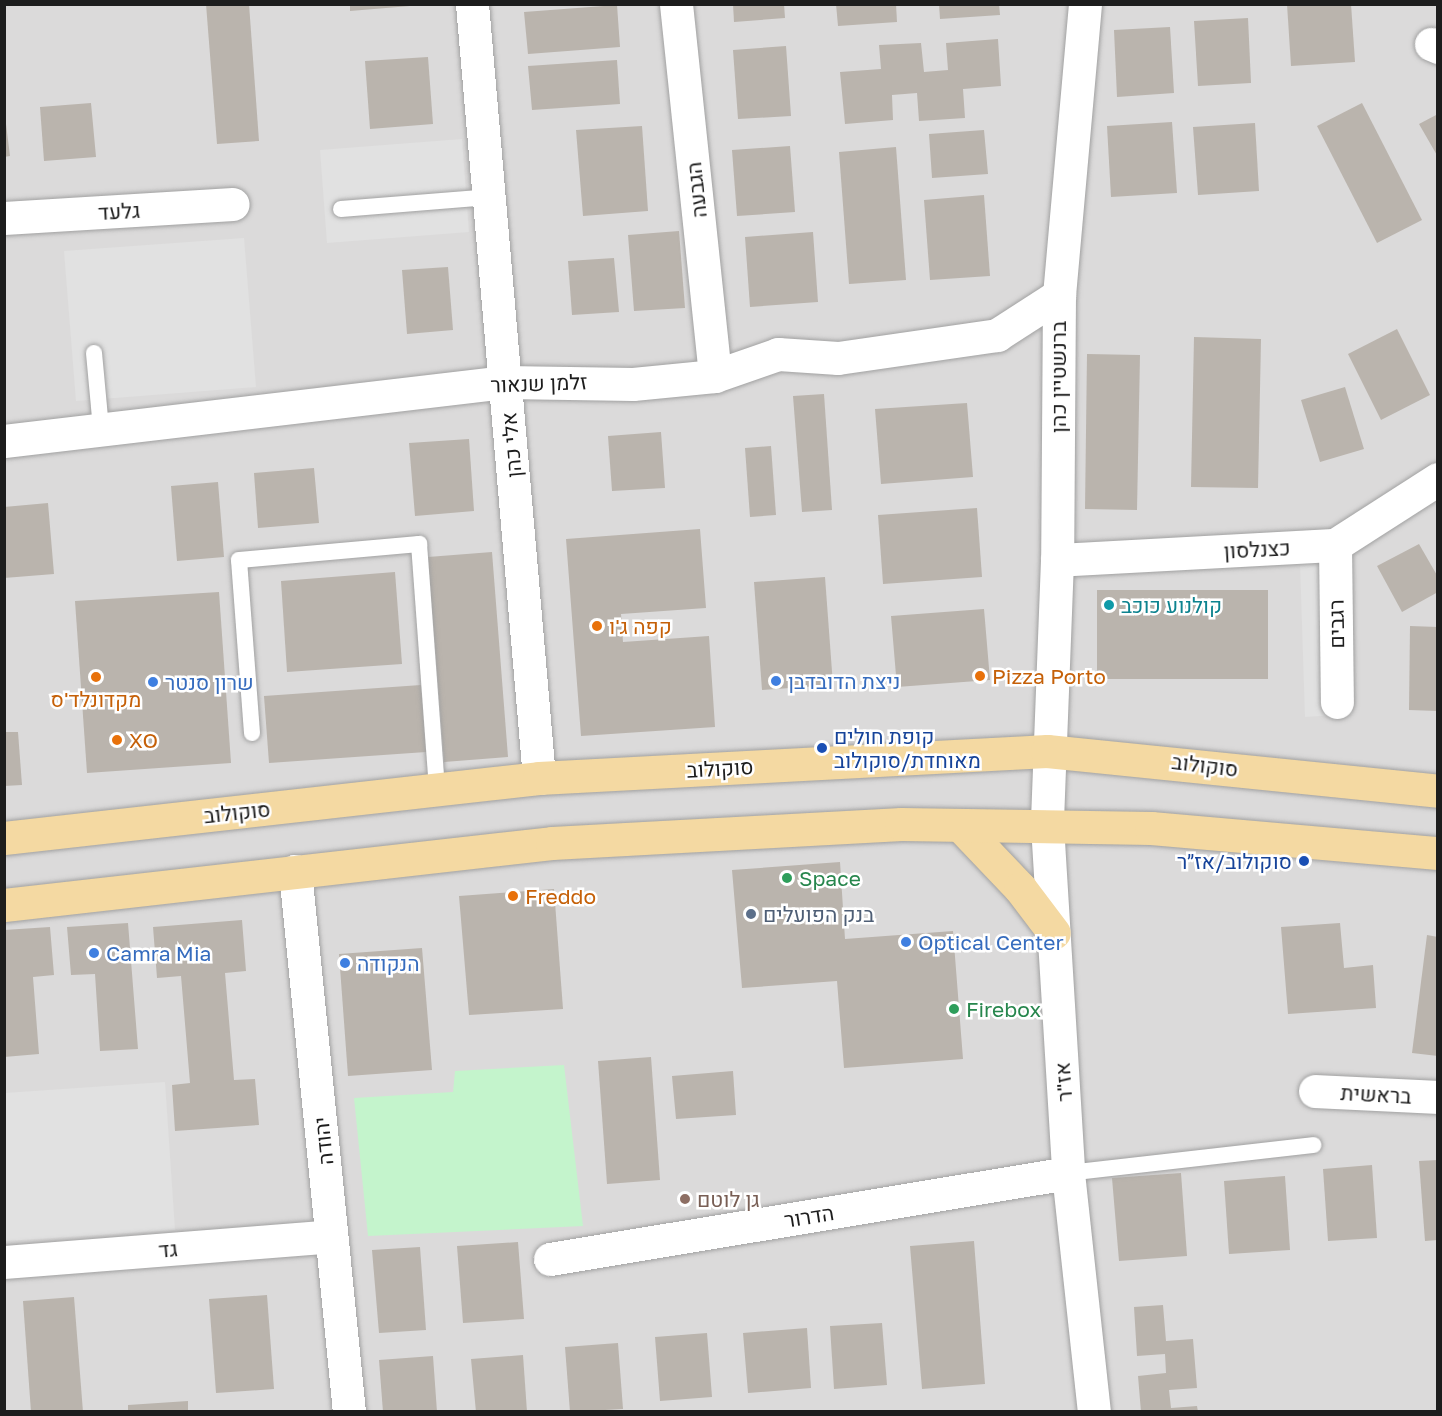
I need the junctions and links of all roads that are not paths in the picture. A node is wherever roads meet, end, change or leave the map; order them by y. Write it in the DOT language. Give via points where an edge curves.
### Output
graph roads {
  1 [pos="472,4"];
  2 [pos="676,4"];
  3 [pos="1085,4"];
  4 [pos="489,197"];
  5 [pos="233,204"];
  6 [pos="341,209"];
  7 [pos="4,218"];
  8 [pos="1059,295"];
  9 [pos="94,353"];
  10 [pos="715,376"];
  11 [pos="505,382"];
  12 [pos="101,429"];
  13 [pos="4,441"];
  14 [pos="1437,479"];
  15 [pos="1335,545"];
  16 [pos="1057,560"];
  17 [pos="1336,702"];
  18 [pos="252,733"];
  19 [pos="1047,751"];
  20 [pos="539,778"];
  21 [pos="436,789"];
  22 [pos="1437,791"];
  23 [pos="960,825"];
  24 [pos="1047,825"];
  25 [pos="4,838"];
  26 [pos="1437,853"];
  27 [pos="295,871"];
  28 [pos="4,905"];
  29 [pos="1054,933"];
  30 [pos="1315,1091"];
  31 [pos="1437,1097"];
  32 [pos="1313,1145"];
  33 [pos="1068,1173"];
  34 [pos="331,1236"];
  35 [pos="550,1260"];
  36 [pos="4,1262"];
  37 [pos="349,1412"];
  38 [pos="1094,1412"];
  1 -- 4 [label="street, אלי כהן"];
  2 -- 10 [label="street, הגבעה"];
  3 -- 8 [label="street, ברנשטיין כהן"];
  4 -- 6 [label="lane"];
  4 -- 11 [label="street, אלי כהן"];
  5 -- 7 [label="street, גלעד"];
  8 -- 10 [label="street, זלמן שנאור" via="997,335 838,358 778,354"];
  8 -- 16 [label="street, ברנשטיין כהן"];
  9 -- 12 [label="lane"];
  10 -- 11 [label="street, זלמן שנאור" via="633,384 562,379"];
  11 -- 12 [label="street, זלמן שנאור"];
  11 -- 20 [label="street, אלי כהן"];
  12 -- 13 [label="street, זלמן שנאור"];
  14 -- 15 [label="street, כצנלסון"];
  15 -- 16 [label="street, כצנלסון"];
  15 -- 17 [label="street, רגבים"];
  16 -- 19 [label="street, ברנשטיין כהן"];
  18 -- 21 [label="lane" via="239,560 419,543"];
  19 -- 20 [label="main road, סוקולוב"];
  19 -- 22 [label="main road, סוקולוב"];
  19 -- 24 [label="street, אז\"ר"];
  20 -- 21 [label="main road, סוקולוב"];
  21 -- 25 [label="main road, סוקולוב"];
  23 -- 24 [label="main road"];
  23 -- 27 [label="main road" via="552,843"];
  23 -- 29 [label="main road" via="1020,888"];
  24 -- 26 [label="main road" via="1151,828"];
  24 -- 29 [label="street, אז\"ר"];
  27 -- 28 [label="main road"];
  27 -- 34 [label="street, יהודה"];
  29 -- 33 [label="street, אז\"ר"];
  30 -- 31 [label="street, בראשית"];
  32 -- 33 [label="lane"];
  33 -- 35 [label="street, הדרור"];
  33 -- 38 [label="street, אז\"ר"];
  34 -- 36 [label="street, גד"];
  34 -- 37 [label="street, יהודה"];
}
